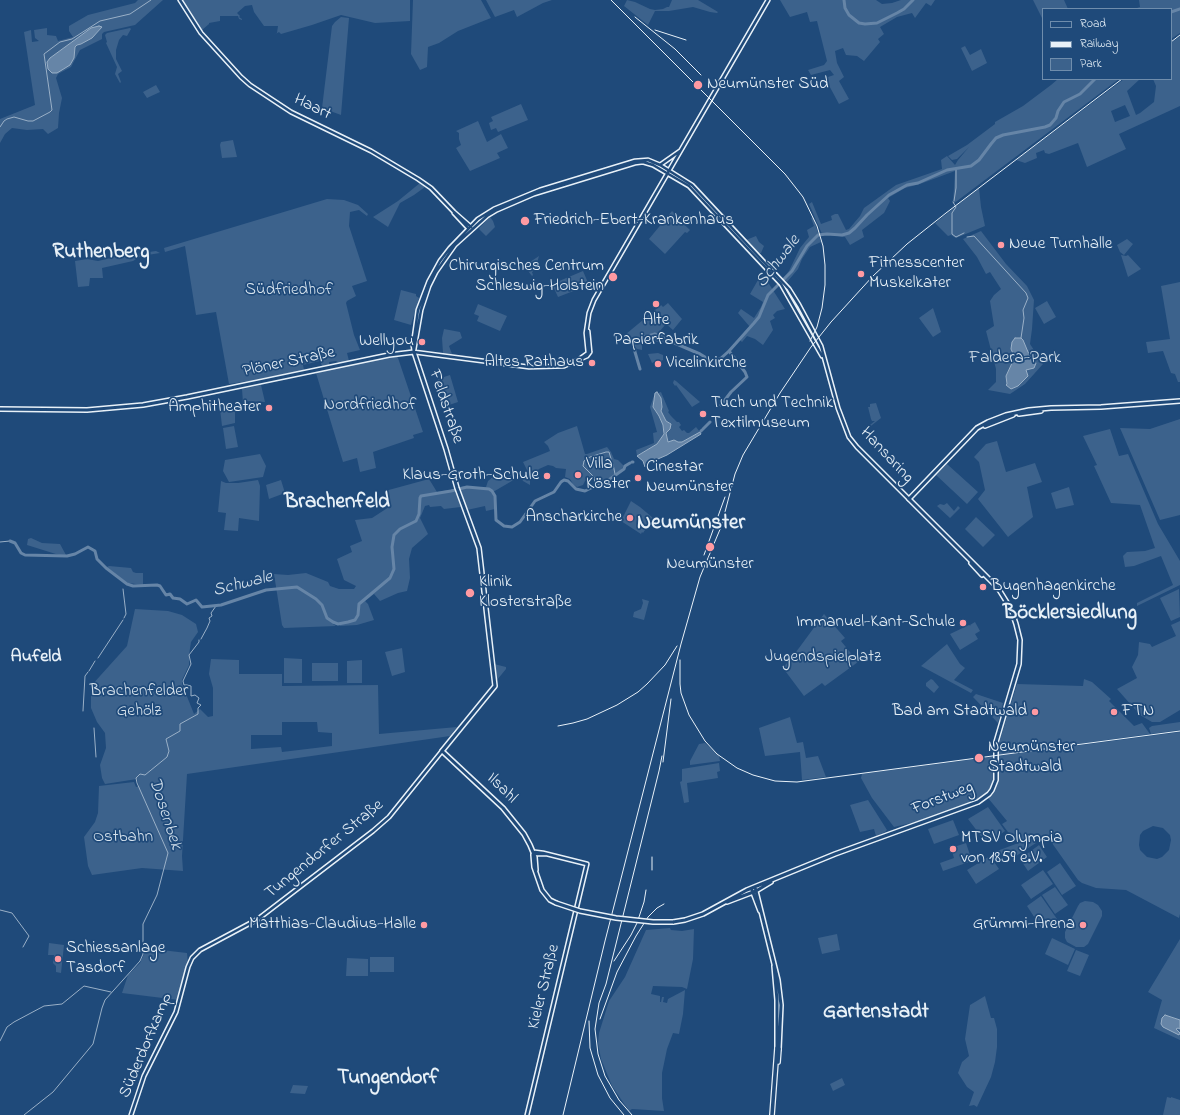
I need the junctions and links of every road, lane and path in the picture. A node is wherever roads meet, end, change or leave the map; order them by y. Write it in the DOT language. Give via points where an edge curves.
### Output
graph roads {
  1 [pos="180,0"];
  2 [pos="768,0"];
  3 [pos="680,150"];
  4 [pos="660,165"];
  5 [pos="668,172"];
  6 [pos="559,185"];
  7 [pos="454,212"];
  8 [pos="465,220"];
  9 [pos="474,223"];
  10 [pos="470,228"];
  11 [pos="588,343"];
  12 [pos="414,352"];
  13 [pos="589,352"];
  14 [pos="1180,401"];
  15 [pos="0,410"];
  16 [pos="908,499"];
  17 [pos="442,751"];
  18 [pos="996,758"];
  19 [pos="533,854"];
  20 [pos="546,854"];
  21 [pos="538,855"];
  22 [pos="535,860"];
  23 [pos="536,870"];
  24 [pos="754,890"];
  25 [pos="228,936"];
  26 [pos="778,1048"];
  27 [pos="773,1114"];
  28 [pos="132,1115"];
  29 [pos="526,1115"];
  1 -- 7 [label="main road, Haart" via="201,33 250,85 291,112 371,151 418,179 431,188"];
  2 -- 3 [label="main road"];
  3 -- 4 [label="main road"];
  3 -- 5 [label="main road"];
  4 -- 5 [label="main road"];
  4 -- 6 [label="main road" via="648,160 637,160"];
  5 -- 6 [label="main road" via="639,162"];
  5 -- 11 [label="main road" via="594,300 589,314"];
  5 -- 16 [label="main road, Hansaring" via="689,186 797,302 823,357 838,408 850,437"];
  6 -- 9 [label="main road" via="494,209"];
  6 -- 10 [label="main road" via="497,210"];
  7 -- 8 [label="main road, Haart"];
  7 -- 10 [label="main road, Haart"];
  8 -- 9 [label="main road" via="470,224"];
  8 -- 10 [label="main road, Haart"];
  9 -- 10 [label="main road"];
  10 -- 12 [label="main road" via="448,253 431,281 421,310"];
  11 -- 13 [label="main road"];
  11 -- 13 [label="main road"];
  12 -- 13 [label="main road, Plöner Straße" via="529,367 564,366"];
  12 -- 15 [label="main road, Plöner Straße" via="152,404 87,410"];
  12 -- 17 [label="main road, Feldstraße" via="451,470 477,541 495,686"];
  14 -- 16 [label="main road" via="1035,409 988,422 977,428"];
  16 -- 18 [label="main road, Hansaring" via="998,588 1011,609 1020,640 1020,656 996,742"];
  17 -- 19 [label="main road, Ilsahl" via="506,812 524,834"];
  17 -- 25 [label="main road, Tungendorfer Straße" via="388,817 373,831 271,910"];
  18 -- 24 [label="main road, Forstweg" via="996,780 992,790 983,799 835,854"];
  19 -- 20 [label="main road"];
  19 -- 21 [label="main road"];
  19 -- 22 [label="main road"];
  19 -- 23 [label="main road"];
  20 -- 21 [label="main road"];
  20 -- 29 [label="main road, Kieler Straße" via="587,864"];
  21 -- 22 [label="main road"];
  22 -- 23 [label="main road"];
  23 -- 24 [label="main road, Forstweg, bridge" via="542,890 556,903 580,911 653,922 673,922 695,917 727,900"];
  24 -- 26 [label="main road" via="774,964 779,1000"];
  25 -- 28 [label="main road, Süderdorfkamp" via="200,950 190,960 176,1012 144,1076"];
  26 -- 27 [label="highway"];
}
